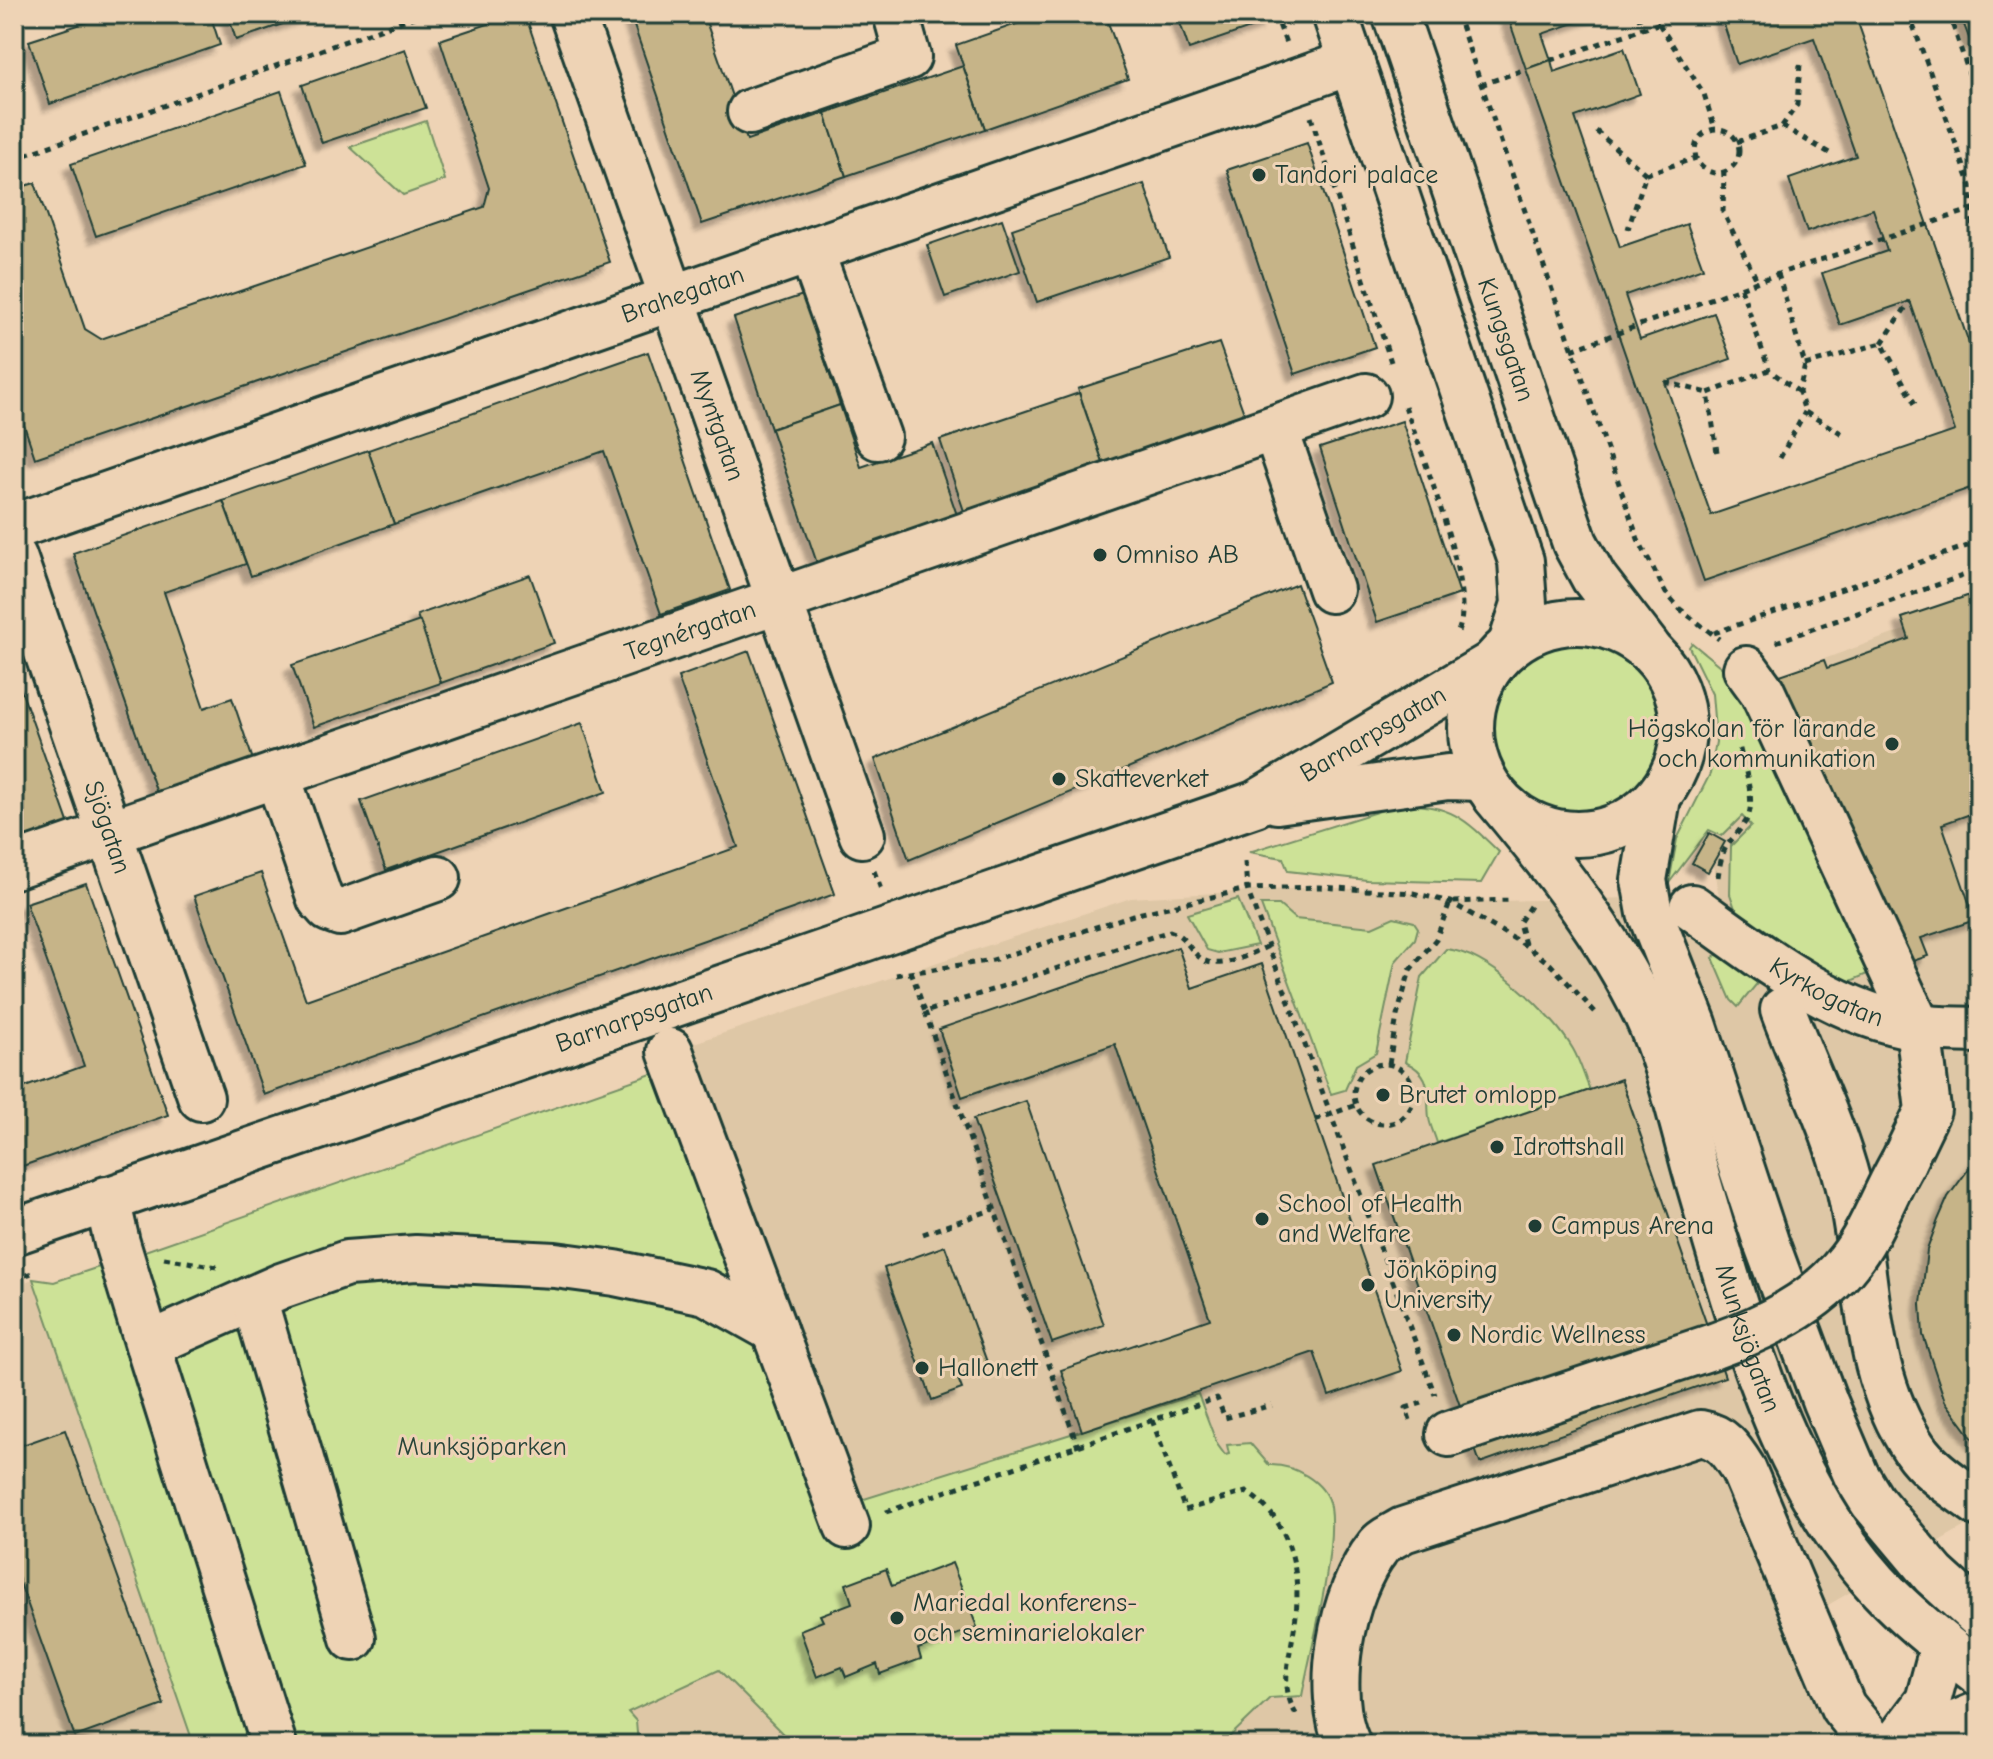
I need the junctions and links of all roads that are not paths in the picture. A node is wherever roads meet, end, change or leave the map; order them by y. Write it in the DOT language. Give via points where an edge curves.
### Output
graph roads {
  1 [pos="572,14"];
  2 [pos="896,14"];
  3 [pos="1335,14"];
  4 [pos="1395,14"];
  5 [pos="1352,62"];
  6 [pos="750,112"];
  7 [pos="811,251"];
  8 [pos="673,298"];
  9 [pos="1388,390"];
  10 [pos="1275,428"];
  11 [pos="878,437"];
  12 [pos="14,527"];
  13 [pos="14,557"];
  14 [pos="1331,590"];
  15 [pos="779,601"];
  16 [pos="1648,648"];
  17 [pos="1502,654"];
  18 [pos="1746,669"];
  19 [pos="277,774"];
  20 [pos="1489,787"];
  21 [pos="1658,798"];
  22 [pos="1255,804"];
  23 [pos="109,832"];
  24 [pos="862,835"];
  25 [pos="14,866"];
  26 [pos="438,878"];
  27 [pos="1692,907"];
  28 [pos="1783,1010"];
  29 [pos="1918,1027"];
  30 [pos="1979,1030"];
  31 [pos="670,1051"];
  32 [pos="201,1098"];
  33 [pos="107,1199"];
  34 [pos="14,1232"];
  35 [pos="267,1292"];
  36 [pos="774,1330"];
  37 [pos="148,1345"];
  38 [pos="1449,1434"];
  39 [pos="1979,1504"];
  40 [pos="847,1526"];
  41 [pos="1979,1616"];
  42 [pos="353,1638"];
  43 [pos="1943,1645"];
  44 [pos="1979,1673"];
  45 [pos="1979,1714"];
  46 [pos="274,1745"];
  47 [pos="1347,1745"];
  48 [pos="1874,1745"];
  49 [pos="1895,1745"];
  50 [pos="1904,1745"];
  1 -- 8 [label="street, Myntgatan"];
  2 -- 6 [label="street" via="908,57"];
  3 -- 5 [label="street"];
  4 -- 16 [label="street, Kungsgatan" via="1575,543 1594,578"];
  5 -- 7 [label="street, Brahegatan"];
  5 -- 17 [label="street" via="1521,561 1524,604"];
  7 -- 8 [label="street, Brahegatan"];
  7 -- 11 [label="street"];
  8 -- 12 [label="street, Brahegatan"];
  8 -- 15 [label="street, Myntgatan"];
  9 -- 10 [label="street, Tegnérgatan"];
  10 -- 14 [label="street"];
  10 -- 15 [label="street, Tegnérgatan"];
  13 -- 23 [label="street, Sjögatan"];
  15 -- 19 [label="street, Tegnérgatan"];
  15 -- 24 [label="street, Myntgatan"];
  16 -- 17 [label="street" via="1595,623 1566,622 1537,629"];
  16 -- 21 [label="street" via="1669,674 1681,705 1684,738"];
  17 -- 20 [label="street" via="1477,690 1471,720 1473,750"];
  17 -- 22 [label="street, Barnarpsgatan"];
  18 -- 29 [label="street" via="1762,691"];
  19 -- 23 [label="street, Tegnérgatan"];
  19 -- 26 [label="street" via="320,899 329,909 340,913"];
  20 -- 21 [label="street" via="1517,817 1545,830 1576,835 1621,825"];
  20 -- 22 [label="street, Barnarpsgatan" via="1433,779"];
  20 -- 43 [label="street, Munksjögatan" via="1601,933 1647,1016 1752,1352 1811,1492 1881,1587"];
  21 -- 41 [label="street, Munksjögatan" via="1644,880 1650,913 1694,1024 1825,1402 1872,1501 1934,1575"];
  22 -- 33 [label="street, Barnarpsgatan"];
  23 -- 25 [label="street, Tegnérgatan"];
  23 -- 32 [label="street, Sjögatan"];
  27 -- 29 [label="street, Kyrkogatan" via="1813,988 1866,1014"];
  28 -- 39 [label="street" via="1847,1181 1868,1288 1867,1316 1889,1398 1914,1449"];
  29 -- 30 [label="street, Kyrkogatan"];
  29 -- 38 [label="street, bridge" via="1928,1110 1850,1260 1816,1295 1750,1333"];
  31 -- 36 [label="street"];
  33 -- 34 [label="street, Barnarpsgatan"];
  33 -- 37 [label="street"];
  35 -- 36 [label="street" via="347,1263 416,1258 555,1265 706,1292"];
  35 -- 37 [label="street"];
  35 -- 42 [label="street"];
  36 -- 40 [label="street"];
  37 -- 46 [label="street"];
  43 -- 44 [label="street, Munksjögatan"];
  43 -- 49 [label="street" via="1928,1701"];
  45 -- 50 [label="street"];
  47 -- 48 [label="street" via="1338,1724 1335,1672 1354,1590 1378,1546 1431,1520 1700,1433 1726,1443 1743,1469 1838,1698"];
}
